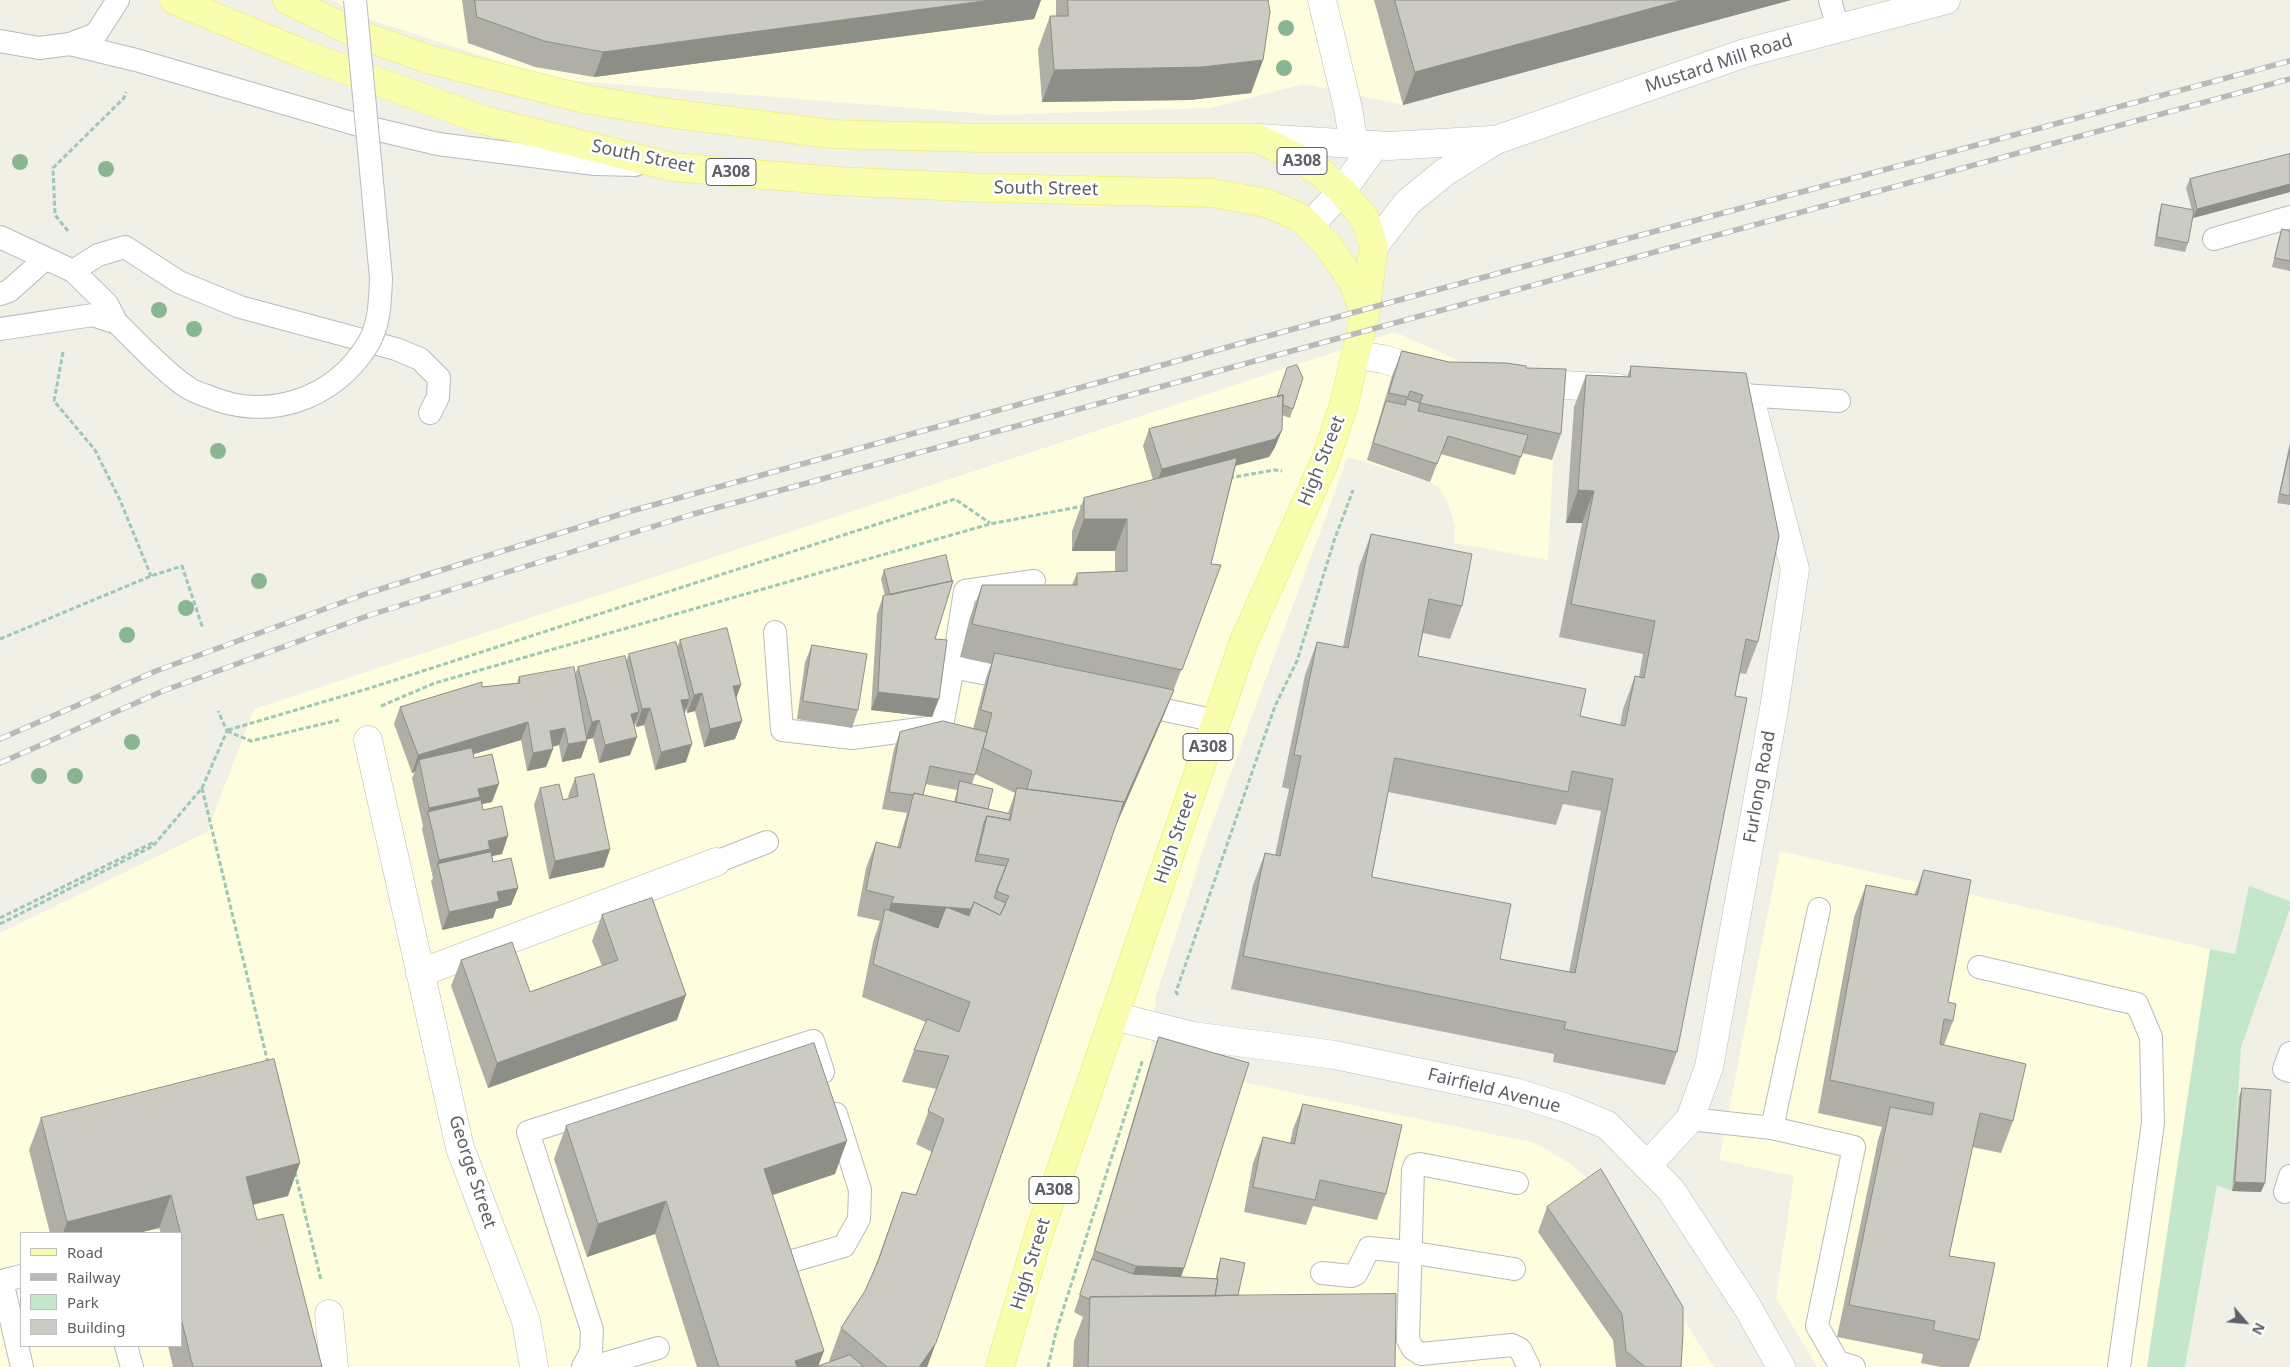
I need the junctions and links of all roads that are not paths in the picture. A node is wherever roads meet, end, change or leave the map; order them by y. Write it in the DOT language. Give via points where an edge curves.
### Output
graph roads {
  1 [pos="118,0"];
  2 [pos="174,0"];
  3 [pos="287,0"];
  4 [pos="356,0"];
  5 [pos="1322,0"];
  6 [pos="1830,0"];
  7 [pos="1946,0"];
  8 [pos="1838,28"];
  9 [pos="70,44"];
  10 [pos="5,46"];
  11 [pos="1257,138"];
  12 [pos="1496,140"];
  13 [pos="1364,145"];
  14 [pos="673,167"];
  15 [pos="1342,191"];
  16 [pos="2290,217"];
  17 [pos="1310,225"];
  18 [pos="0,237"];
  19 [pos="2214,239"];
  20 [pos="1374,246"];
  21 [pos="45,259"];
  22 [pos="72,271"];
  23 [pos="0,294"];
  24 [pos="1365,314"];
  25 [pos="117,323"];
  26 [pos="0,329"];
  27 [pos="1356,355"];
  28 [pos="1457,379"];
  29 [pos="1506,382"];
  30 [pos="1644,389"];
  31 [pos="1703,392"];
  32 [pos="1742,395"];
  33 [pos="1839,401"];
  34 [pos="430,413"];
  35 [pos="1034,582"];
  36 [pos="775,632"];
  37 [pos="953,667"];
  38 [pos="1041,685"];
  39 [pos="1118,700"];
  40 [pos="1217,721"];
  41 [pos="368,740"];
  42 [pos="767,842"];
  43 [pos="716,862"];
  44 [pos="1819,909"];
  45 [pos="1979,967"];
  46 [pos="420,973"];
  47 [pos="1114,1016"];
  48 [pos="2290,1053"];
  49 [pos="2290,1071"];
  50 [pos="1690,1119"];
  51 [pos="1772,1128"];
  52 [pos="1647,1166"];
  53 [pos="1517,1183"];
  54 [pos="1409,1252"];
  55 [pos="782,1264"];
  56 [pos="1514,1269"];
  57 [pos="1322,1273"];
  58 [pos="8,1280"];
  59 [pos="329,1314"];
  60 [pos="126,1347"];
  61 [pos="658,1348"];
  62 [pos="22,1367"];
  63 [pos="132,1367"];
  64 [pos="334,1367"];
  65 [pos="534,1367"];
  66 [pos="583,1367"];
  67 [pos="593,1367"];
  68 [pos="1000,1367"];
  69 [pos="1529,1367"];
  70 [pos="1781,1367"];
  71 [pos="1854,1367"];
  72 [pos="2119,1367"];
  1 -- 9 [label="lane" via="96,34"];
  2 -- 14 [label="main road, South Street / A308" via="482,120"];
  3 -- 11 [label="main road, A308" via="357,34 431,60 585,99 677,114 831,134 981,138"];
  4 -- 25 [label="lane, bridge" via="382,278 380,313 368,343 348,372 320,393 285,406 248,408 217,401 187,388"];
  5 -- 13 [label="street"];
  6 -- 8 [label="lane"];
  7 -- 8 [label="street, Mustard Mill Road"];
  8 -- 12 [label="street, Mustard Mill Road" via="1745,53"];
  9 -- 10 [label="lane" via="39,48"];
  9 -- 14 [label="lane" via="362,126 438,144 594,164"];
  11 -- 13 [label="street, Mustard Mill Road"];
  11 -- 15 [label="main road, A308" via="1298,158"];
  12 -- 13 [label="street, Mustard Mill Road"];
  12 -- 20 [label="street, Mustard Mill Road" via="1445,172 1408,202"];
  13 -- 15 [label="street"];
  14 -- 17 [label="main road, South Street / A308" via="836,181 1212,193 1267,203"];
  15 -- 17 [label="street"];
  15 -- 20 [label="main road, High Street / A308" via="1365,219"];
  16 -- 19 [label="lane"];
  17 -- 24 [label="main road, A308" via="1353,282"];
  18 -- 21 [label="lane"];
  20 -- 24 [label="main road, High Street / A308"];
  21 -- 22 [label="lane"];
  21 -- 23 [label="lane" via="9,291"];
  22 -- 25 [label="lane" via="107,304"];
  22 -- 34 [label="lane" via="98,255 125,247 179,282 240,307 396,349 420,359 439,378 438,398"];
  24 -- 27 [label="main road, High Street / A308"];
  25 -- 26 [label="lane" via="93,315"];
  27 -- 28 [label="street"];
  27 -- 40 [label="main road, High Street / A308" via="1344,404 1324,461 1244,641"];
  29 -- 30 [label="street"];
  31 -- 32 [label="street"];
  32 -- 33 [label="lane"];
  32 -- 50 [label="street, Furlong Road" via="1753,410 1795,569 1774,709 1709,1067"];
  35 -- 37 [label="lane" via="965,591"];
  36 -- 37 [label="lane" via="782,730 852,738 942,726"];
  37 -- 38 [label="lane"];
  39 -- 40 [label="lane"];
  40 -- 47 [label="main road, High Street / A308"];
  41 -- 46 [label="street, George Street"];
  42 -- 43 [label="lane"];
  43 -- 46 [label="street"];
  44 -- 51 [label="lane"];
  45 -- 72 [label="lane" via="2137,1004 2151,1037 2153,1123"];
  46 -- 65 [label="street, George Street" via="460,1148 526,1321"];
  47 -- 52 [label="street, Fairfield Avenue" via="1193,1036 1335,1056 1514,1092 1607,1125"];
  47 -- 68 [label="main road, High Street / A308" via="1039,1232"];
  48 -- 49 [label="lane" via="2284,1069"];
  50 -- 51 [label="lane"];
  50 -- 52 [label="street, Furlong Road"];
  51 -- 71 [label="lane" via="1854,1147 1816,1326 1838,1362"];
  52 -- 70 [label="street, Fairfield Avenue" via="1671,1190 1748,1308"];
  53 -- 54 [label="lane" via="1415,1165"];
  54 -- 56 [label="lane"];
  54 -- 57 [label="lane" via="1369,1248 1356,1274"];
  54 -- 69 [label="lane" via="1408,1340 1413,1349 1421,1354 1512,1345 1520,1348"];
  55 -- 66 [label="lane" via="844,1246 859,1219 860,1190 813,1041 528,1132 592,1330 591,1352"];
  58 -- 62 [label="lane"];
  59 -- 64 [label="street"];
  60 -- 63 [label="lane"];
  61 -- 67 [label="lane"];
}
